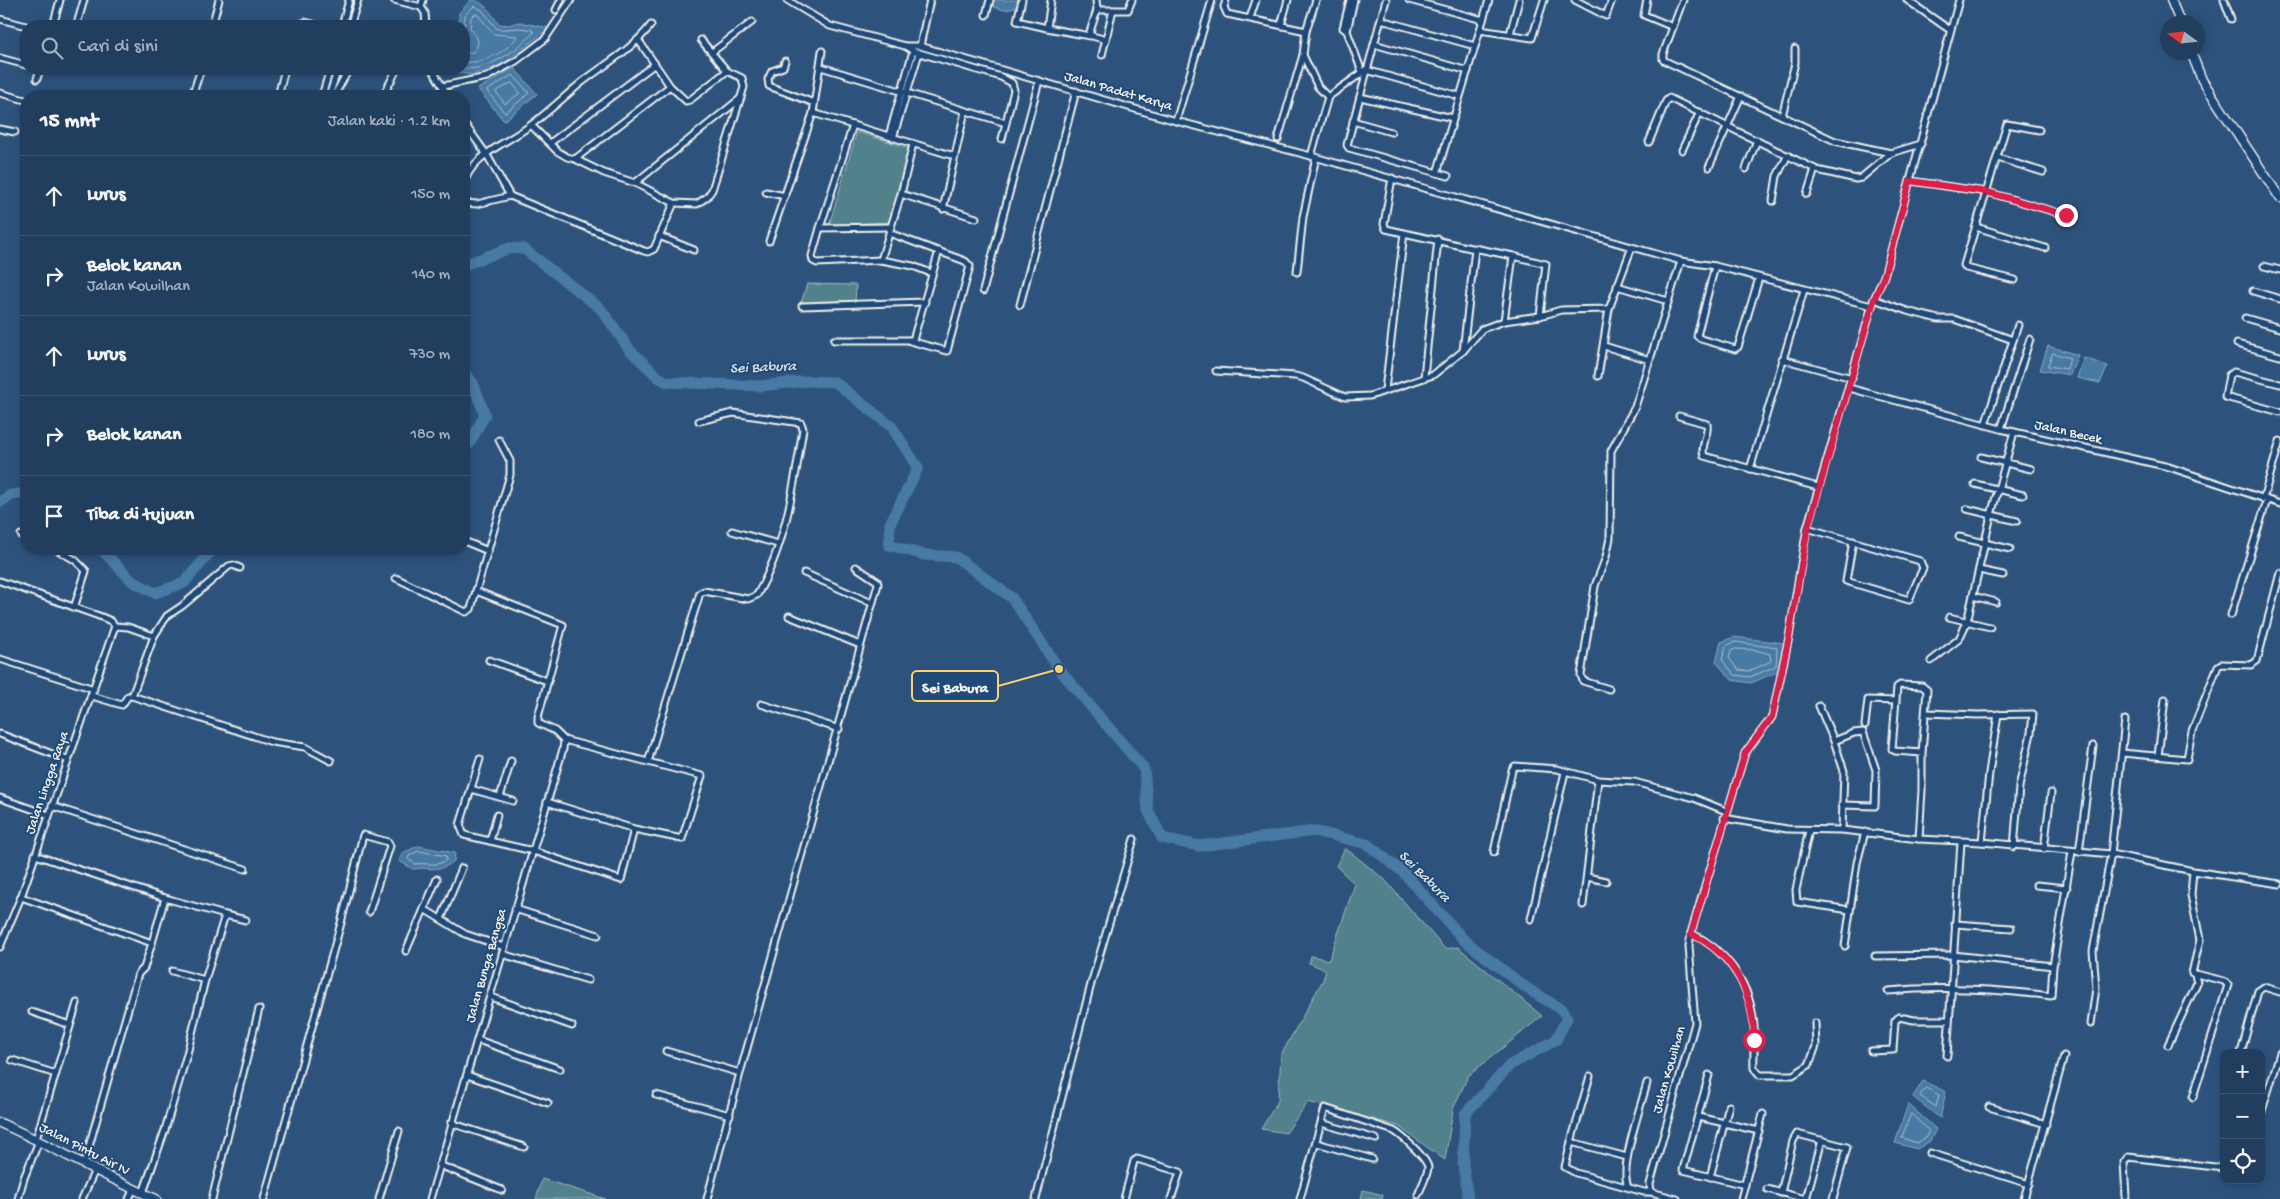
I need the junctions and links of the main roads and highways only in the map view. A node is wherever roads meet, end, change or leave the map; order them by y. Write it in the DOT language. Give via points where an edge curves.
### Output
graph roads {
  1 [pos="2171,0"];
  2 [pos="2177,15"];
  3 [pos="2194,60"];
  4 [pos="2280,198"];
  5 [pos="0,1123"];
  6 [pos="156,1199"];
  1 -- 2 [label="main road"];
  3 -- 4 [label="main road" via="2205,86"];
  5 -- 6 [label="main road, Jalan Pintu Air IV"];
}
